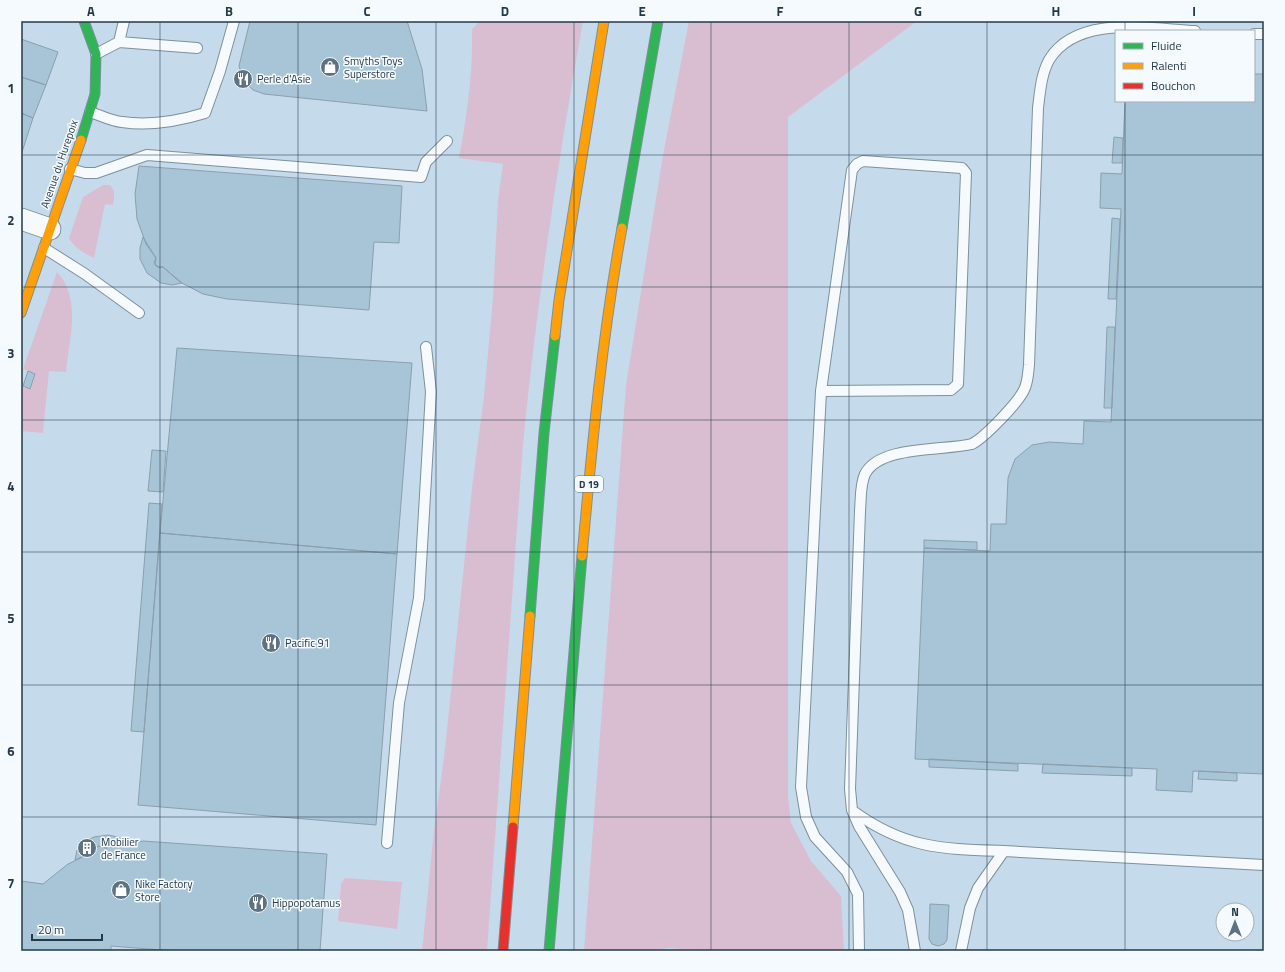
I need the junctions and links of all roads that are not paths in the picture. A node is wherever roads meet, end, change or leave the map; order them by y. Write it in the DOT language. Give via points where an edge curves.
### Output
graph roads {
  1 [pos="84,21"];
  2 [pos="124,21"];
  3 [pos="234,21"];
  4 [pos="604,21"];
  5 [pos="658,21"];
  6 [pos="1175,30"];
  7 [pos="119,42"];
  8 [pos="197,48"];
  9 [pos="96,54"];
  10 [pos="90,112"];
  11 [pos="447,141"];
  12 [pos="70,170"];
  13 [pos="21,219"];
  14 [pos="47,239"];
  15 [pos="21,313"];
  16 [pos="139,313"];
  17 [pos="426,347"];
  18 [pos="821,391"];
  19 [pos="852,810"];
  20 [pos="387,843"];
  21 [pos="1004,851"];
  22 [pos="1264,865"];
  23 [pos="503,951"];
  24 [pos="549,951"];
  25 [pos="859,951"];
  26 [pos="915,951"];
  27 [pos="961,951"];
  1 -- 9 [label="main road, Avenue du Hurepoix"];
  2 -- 7 [label="lane"];
  3 -- 10 [label="lane" via="220,71 204,113 184,120 122,122"];
  4 -- 23 [label="main road" via="559,300 544,433"];
  5 -- 24 [label="main road, D 19" via="608,305 593,431"];
  6 -- 19 [label="lane" via="1116,27 1092,30 1060,46 1049,61 1041,83 1038,108 1030,365 1025,389 980,440 972,444 903,452 872,465 865,474 860,511 850,789"];
  7 -- 8 [label="lane"];
  7 -- 9 [label="lane"];
  9 -- 10 [label="main road, Avenue du Hurepoix" via="96,77"];
  10 -- 12 [label="main road, Avenue du Hurepoix"];
  11 -- 12 [label="lane" via="426,162 421,177 147,155 96,173"];
  12 -- 14 [label="main road, Avenue du Hurepoix"];
  13 -- 14 [label="street"];
  14 -- 15 [label="main road, Avenue du Hurepoix"];
  14 -- 16 [label="lane" via="85,274"];
  17 -- 20 [label="lane" via="431,392 419,598 399,703"];
  18 -- 18 [label="lane" via="950,390 958,384 966,173 962,168 863,161 852,170"];
  18 -- 25 [label="lane" via="802,787 806,817 816,837 847,872 858,894"];
  19 -- 21 [label="lane" via="872,825 911,842 955,850"];
  19 -- 26 [label="lane" via="859,826 900,892 908,910"];
  21 -- 22 [label="lane"];
  21 -- 27 [label="lane" via="978,888 970,908"];
}
